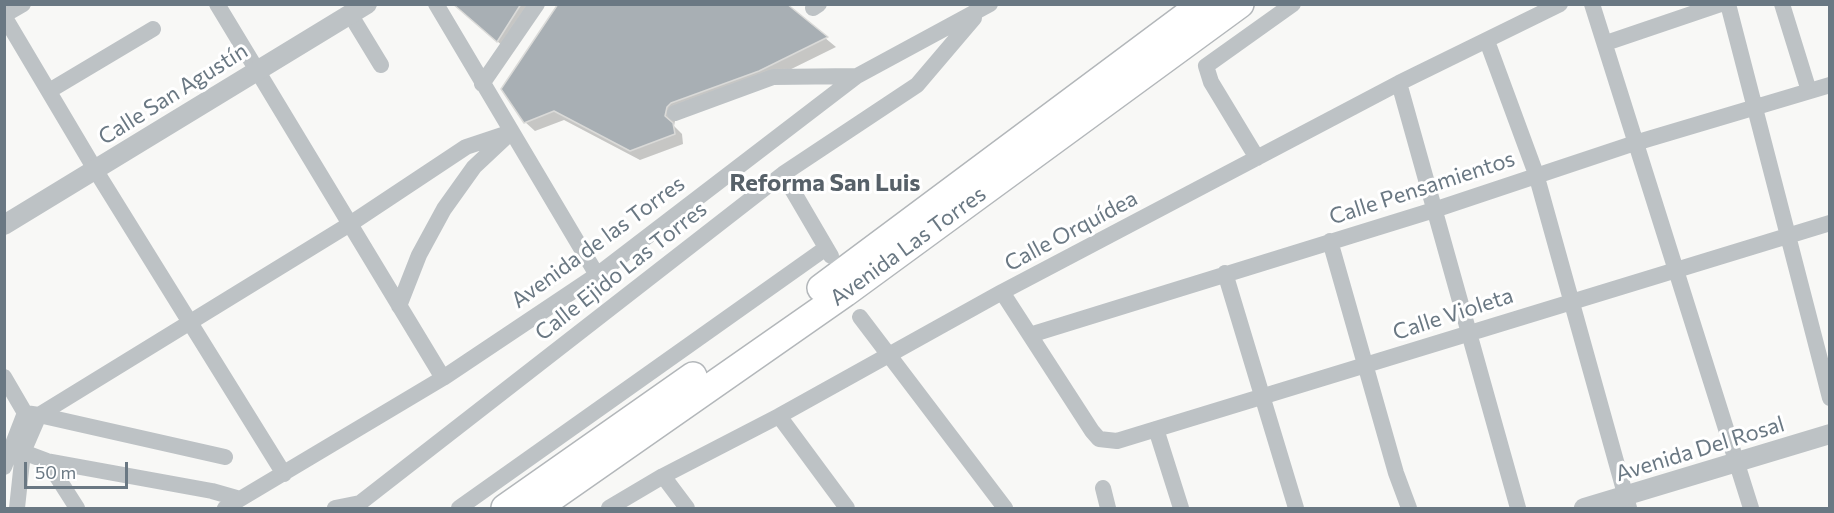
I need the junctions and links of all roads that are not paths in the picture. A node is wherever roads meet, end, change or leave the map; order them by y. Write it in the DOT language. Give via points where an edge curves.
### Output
graph roads {
  1 [pos="23,4"];
  2 [pos="217,4"];
  3 [pos="436,4"];
  4 [pos="537,4"];
  5 [pos="1202,4"];
  6 [pos="1240,4"];
  7 [pos="1293,4"];
  8 [pos="1560,4"];
  9 [pos="1592,4"];
  10 [pos="1721,4"];
  11 [pos="1728,4"];
  12 [pos="1782,4"];
  13 [pos="985,8"];
  14 [pos="359,9"];
  15 [pos="4,16"];
  16 [pos="153,29"];
  17 [pos="1487,41"];
  18 [pos="1606,43"];
  19 [pos="381,65"];
  20 [pos="257,70"];
  21 [pos="857,75"];
  22 [pos="1399,83"];
  23 [pos="482,84"];
  24 [pos="1830,85"];
  25 [pos="49,91"];
  26 [pos="1809,91"];
  27 [pos="1755,106"];
  28 [pos="675,114"];
  29 [pos="511,132"];
  30 [pos="1635,143"];
  31 [pos="1257,158"];
  32 [pos="96,171"];
  33 [pos="783,174"];
  34 [pos="1536,174"];
  35 [pos="1434,210"];
  36 [pos="1830,223"];
  37 [pos="350,224"];
  38 [pos="4,225"];
  39 [pos="1787,237"];
  40 [pos="1330,241"];
  41 [pos="1676,269"];
  42 [pos="1225,273"];
  43 [pos="597,275"];
  44 [pos="1002,292"];
  45 [pos="1571,300"];
  46 [pos="399,306"];
  47 [pos="860,317"];
  48 [pos="190,323"];
  49 [pos="1467,332"];
  50 [pos="1030,335"];
  51 [pos="888,356"];
  52 [pos="1365,366"];
  53 [pos="4,378"];
  54 [pos="443,378"];
  55 [pos="1261,396"];
  56 [pos="1830,398"];
  57 [pos="32,414"];
  58 [pos="778,416"];
  59 [pos="1156,429"];
  60 [pos="1830,434"];
  61 [pos="23,452"];
  62 [pos="225,457"];
  63 [pos="47,460"];
  64 [pos="1737,464"];
  65 [pos="4,467"];
  66 [pos="570,473"];
  67 [pos="284,474"];
  68 [pos="663,476"];
  69 [pos="1102,488"];
  70 [pos="240,499"];
  71 [pos="1628,502"];
  72 [pos="17,508"];
  73 [pos="77,508"];
  74 [pos="225,508"];
  75 [pos="335,508"];
  76 [pos="459,508"];
  77 [pos="484,508"];
  78 [pos="505,508"];
  79 [pos="537,508"];
  80 [pos="549,508"];
  81 [pos="609,508"];
  82 [pos="687,508"];
  83 [pos="847,508"];
  84 [pos="1005,508"];
  85 [pos="1108,508"];
  86 [pos="1181,508"];
  87 [pos="1296,508"];
  88 [pos="1409,508"];
  89 [pos="1518,508"];
  90 [pos="1584,508"];
  91 [pos="1751,508"];
  1 -- 15 [label="street"];
  2 -- 20 [label="street"];
  3 -- 23 [label="street"];
  4 -- 23 [label="street"];
  5 -- 66 [label="highway, Avenida Las Torres"];
  6 -- 66 [label="highway, Avenida Las Torres" via="845,293"];
  7 -- 31 [label="street" via="1206,66 1211,82"];
  8 -- 17 [label="street, Calle Orquídea"];
  9 -- 18 [label="street"];
  10 -- 18 [label="street"];
  11 -- 27 [label="street"];
  12 -- 26 [label="street"];
  13 -- 21 [label="street, Avenida de las Torres"];
  13 -- 33 [label="street, Calle Ejido Las Torres" via="918,85"];
  14 -- 19 [label="street"];
  14 -- 20 [label="street, Calle San Agustín"];
  15 -- 25 [label="street"];
  16 -- 25 [label="street"];
  17 -- 22 [label="street, Calle Orquídea"];
  17 -- 34 [label="street"];
  18 -- 30 [label="street"];
  20 -- 32 [label="street, Calle San Agustín"];
  20 -- 37 [label="street"];
  21 -- 28 [label="street" via="772,77"];
  21 -- 43 [label="street, Avenida de las Torres"];
  22 -- 31 [label="street, Calle Orquídea"];
  22 -- 35 [label="street"];
  23 -- 29 [label="street"];
  24 -- 26 [label="street, Calle Pensamientos"];
  25 -- 32 [label="street"];
  26 -- 27 [label="street, Calle Pensamientos"];
  27 -- 30 [label="street, Calle Pensamientos"];
  27 -- 39 [label="street"];
  29 -- 37 [label="street" via="466,147"];
  29 -- 43 [label="street"];
  29 -- 46 [label="street" via="474,166 444,209 419,255"];
  30 -- 34 [label="street, Calle Pensamientos"];
  30 -- 41 [label="street"];
  31 -- 44 [label="street, Calle Orquídea"];
  32 -- 38 [label="street, Calle San Agustín"];
  32 -- 48 [label="street"];
  33 -- 75 [label="street, Calle Ejido Las Torres" via="360,503"];
  33 -- 76 [label="street, Avenida Las Torres" via="829,253"];
  34 -- 35 [label="street, Calle Pensamientos"];
  34 -- 45 [label="street"];
  35 -- 40 [label="street, Calle Pensamientos"];
  35 -- 49 [label="street"];
  36 -- 39 [label="street, Calle Violeta"];
  37 -- 46 [label="street"];
  37 -- 48 [label="street"];
  39 -- 41 [label="street, Calle Violeta"];
  39 -- 56 [label="street"];
  40 -- 42 [label="street, Calle Pensamientos"];
  40 -- 52 [label="street"];
  41 -- 45 [label="street, Calle Violeta"];
  41 -- 64 [label="street"];
  42 -- 50 [label="street, Calle Pensamientos"];
  42 -- 55 [label="street"];
  43 -- 54 [label="street, Avenida de las Torres"];
  44 -- 50 [label="street"];
  44 -- 51 [label="street, Calle Orquídea"];
  45 -- 49 [label="street, Calle Violeta"];
  45 -- 71 [label="street"];
  46 -- 54 [label="street"];
  47 -- 51 [label="street"];
  48 -- 57 [label="street"];
  48 -- 67 [label="street"];
  49 -- 52 [label="street, Calle Violeta"];
  49 -- 89 [label="street"];
  50 -- 59 [label="street, Calle Violeta" via="1099,439 1117,441"];
  51 -- 58 [label="street, Calle Orquídea"];
  51 -- 84 [label="street"];
  52 -- 55 [label="street, Calle Violeta"];
  52 -- 88 [label="street"];
  53 -- 57 [label="street"];
  54 -- 67 [label="street, Avenida de las Torres"];
  55 -- 59 [label="street, Calle Violeta"];
  55 -- 87 [label="street"];
  57 -- 61 [label="street"];
  57 -- 62 [label="street"];
  57 -- 65 [label="street"];
  58 -- 68 [label="street, Calle Orquídea"];
  58 -- 83 [label="street"];
  59 -- 86 [label="street"];
  60 -- 64 [label="street, Avenida Del Rosal"];
  61 -- 63 [label="street"];
  61 -- 72 [label="street"];
  63 -- 70 [label="street"];
  63 -- 73 [label="street"];
  64 -- 71 [label="street, Avenida Del Rosal"];
  64 -- 91 [label="street"];
  66 -- 77 [label="highway" via="514,487"];
  66 -- 78 [label="highway"];
  66 -- 79 [label="highway"];
  66 -- 80 [label="highway"];
  67 -- 70 [label="street, Avenida de las Torres"];
  68 -- 81 [label="street, Calle Orquídea"];
  68 -- 82 [label="street"];
  69 -- 85 [label="street"];
  70 -- 74 [label="street, Avenida de las Torres"];
  71 -- 90 [label="street, Avenida Del Rosal"];
}
